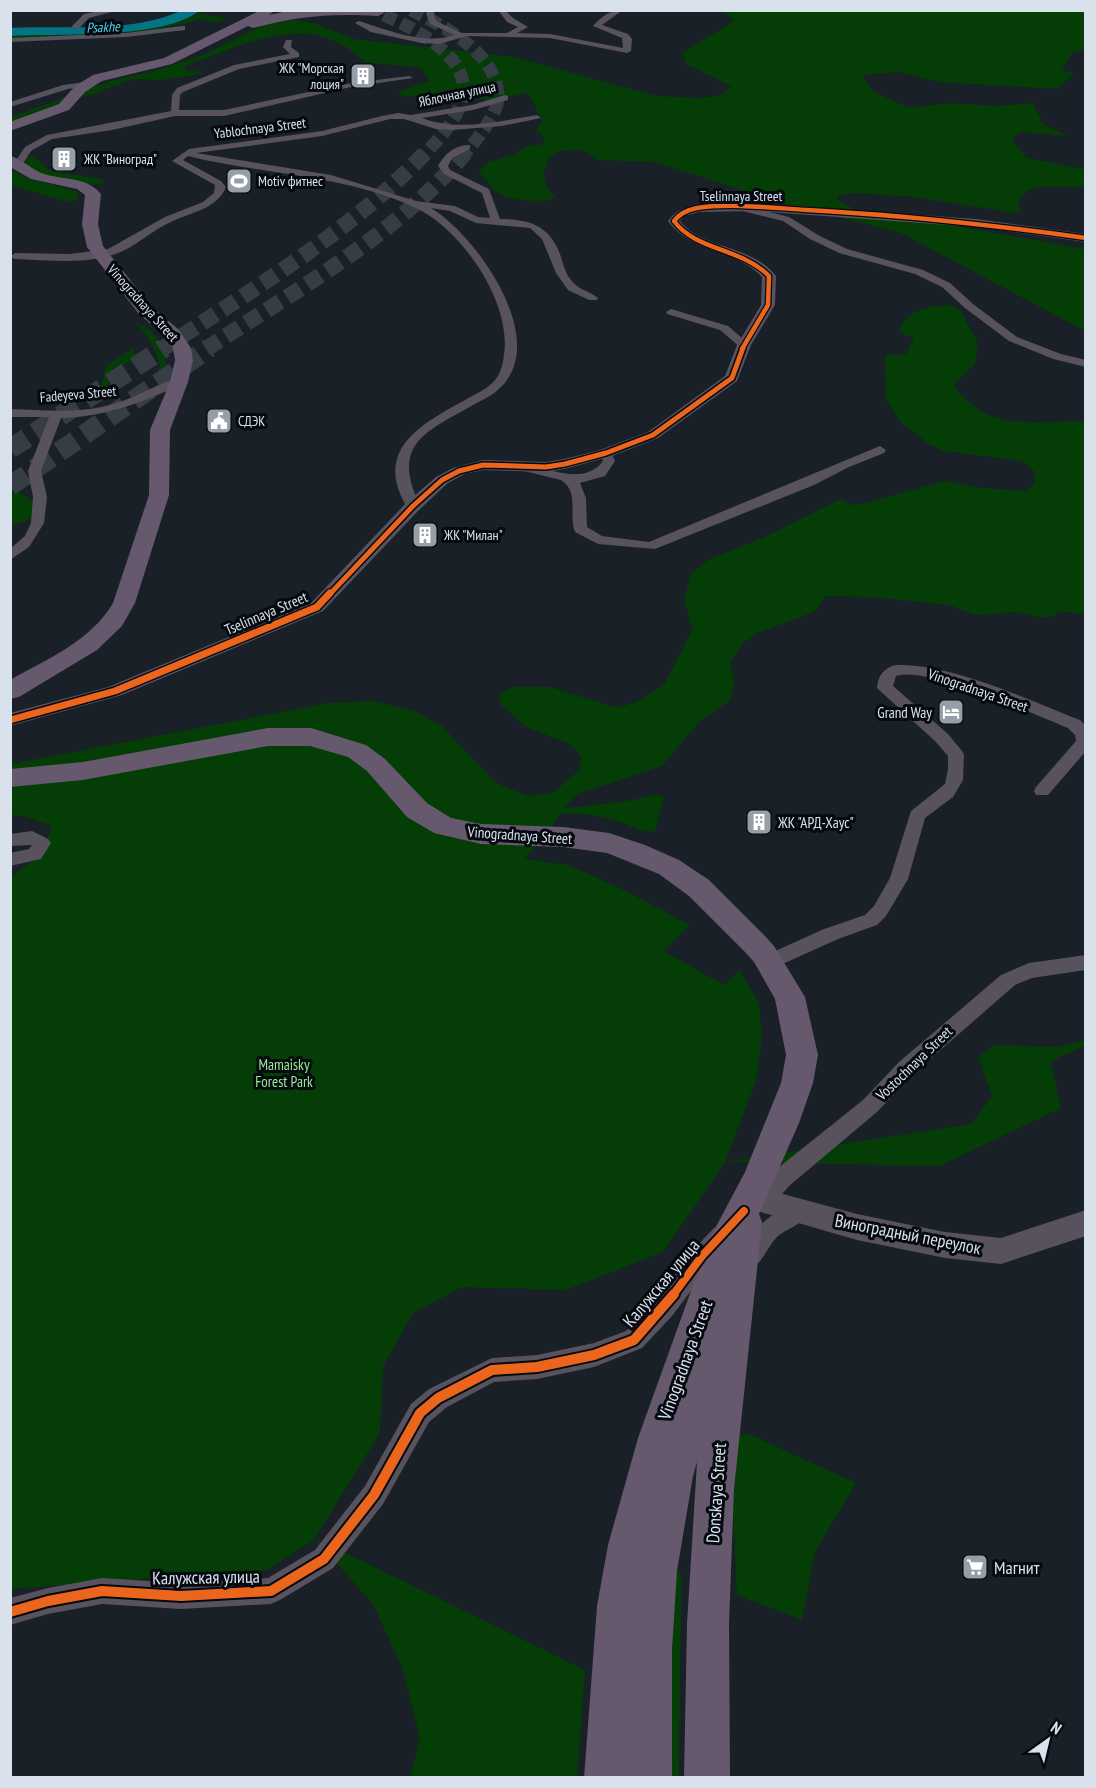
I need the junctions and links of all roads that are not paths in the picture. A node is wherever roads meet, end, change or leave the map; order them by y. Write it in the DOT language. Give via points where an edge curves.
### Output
graph roads {
  1 [pos="116,10"];
  2 [pos="249,10"];
  3 [pos="272,10"];
  4 [pos="433,10"];
  5 [pos="501,10"];
  6 [pos="621,10"];
  7 [pos="376,12"];
  8 [pos="359,23"];
  9 [pos="75,27"];
  10 [pos="182,28"];
  11 [pos="459,34"];
  12 [pos="508,35"];
  13 [pos="10,40"];
  14 [pos="289,42"];
  15 [pos="204,44"];
  16 [pos="409,78"];
  17 [pos="85,84"];
  18 [pos="505,98"];
  19 [pos="10,105"];
  20 [pos="175,113"];
  21 [pos="414,117"];
  22 [pos="537,118"];
  23 [pos="10,127"];
  24 [pos="467,147"];
  25 [pos="189,153"];
  26 [pos="14,162"];
  27 [pos="412,201"];
  28 [pos="737,207"];
  29 [pos="496,222"];
  30 [pos="1086,238"];
  31 [pos="101,255"];
  32 [pos="15,256"];
  33 [pos="593,298"];
  34 [pos="671,312"];
  35 [pos="744,345"];
  36 [pos="1086,364"];
  37 [pos="179,382"];
  38 [pos="10,413"];
  39 [pos="58,413"];
  40 [pos="880,450"];
  41 [pos="606,453"];
  42 [pos="525,466"];
  43 [pos="572,481"];
  44 [pos="413,506"];
  45 [pos="10,556"];
  46 [pos="10,691"];
  47 [pos="10,720"];
  48 [pos="10,778"];
  49 [pos="1042,792"];
  50 [pos="10,840"];
  51 [pos="10,860"];
  52 [pos="769,962"];
  53 [pos="1086,962"];
  54 [pos="752,1203"];
  55 [pos="799,1211"];
  56 [pos="1086,1223"];
  57 [pos="739,1274"];
  58 [pos="10,1612"];
  59 [pos="607,1778"];
  60 [pos="649,1778"];
  61 [pos="707,1778"];
  1 -- 9 [label="street" via="87,16"];
  2 -- 15 [label="main road"];
  3 -- 15 [label="main road"];
  4 -- 11 [label="street" via="433,22"];
  5 -- 12 [label="street" via="524,27"];
  6 -- 12 [label="street" via="597,26 625,36 627,51 560,37"];
  7 -- 15 [label="main road" via="281,15"];
  8 -- 11 [label="street" via="421,41 445,41"];
  10 -- 13 [label="street" via="126,35"];
  11 -- 12 [label="street"];
  14 -- 20 [label="street" via="286,46 296,56 237,67 180,90"];
  15 -- 17 [label="main road" via="168,61"];
  16 -- 20 [label="street, Yablochnaya Street" via="351,85 253,109"];
  17 -- 19 [label="street" via="59,87"];
  17 -- 23 [label="main road" via="64,107"];
  18 -- 21 [label="street, Яблочная улица"];
  20 -- 26 [label="street, Yablochnaya Street" via="50,137"];
  21 -- 22 [label="street, Yablochnaya Street" via="448,127"];
  21 -- 25 [label="street, Yablochnaya Street" via="375,119 301,138"];
  24 -- 29 [label="street" via="448,156 443,166 453,177 486,191"];
  25 -- 27 [label="street" via="224,162 324,175"];
  25 -- 31 [label="street" via="177,161 218,183 219,194 200,207 169,218 121,249"];
  26 -- 31 [label="main road, Vinogradnaya Street" via="36,176 82,186 93,194 90,224"];
  27 -- 29 [label="street"];
  27 -- 44 [label="street" via="453,231 481,264 510,332 506,372 497,385 421,431 405,448 400,478"];
  28 -- 30 [label="street, Tselinnaya Street" via="862,213 997,225"];
  28 -- 35 [label="street, Tselinnaya Street" via="688,210 674,221 690,236 748,258 769,276 768,305"];
  28 -- 36 [label="street, Tselinnaya Street" via="786,219 843,251 919,272 946,285 1013,339"];
  29 -- 33 [label="street" via="526,224 537,229 554,249 563,278 573,289"];
  31 -- 32 [label="street"];
  31 -- 37 [label="main road, Vinogradnaya Street" via="182,348 184,360"];
  34 -- 35 [label="street" via="724,328"];
  35 -- 41 [label="street, Tselinnaya Street" via="732,378 725,384 653,435"];
  37 -- 39 [label="street, Fadeyeva Street" via="130,404"];
  37 -- 46 [label="main road, Vinogradnaya Street" via="160,430 159,495 124,603 114,621 89,645"];
  38 -- 39 [label="street, Fadeyeva Street"];
  39 -- 45 [label="street" via="48,428 34,470 40,521 27,543"];
  40 -- 43 [label="street" via="650,546 598,540 582,532 577,487"];
  41 -- 42 [label="street, Tselinnaya Street" via="555,466"];
  41 -- 43 [label="street" via="609,461 600,473"];
  42 -- 43 [label="street, Tselinnaya Street"];
  42 -- 44 [label="street, Tselinnaya Street" via="489,464 459,471 442,480"];
  44 -- 47 [label="street, Tselinnaya Street" via="317,607 115,691"];
  48 -- 52 [label="main road, Vinogradnaya Street" via="83,771 268,737 310,737 357,751 376,765 417,810 444,826 481,834 609,843 669,867 728,915"];
  49 -- 52 [label="street, Vinogradnaya Street" via="1084,742 1083,733 1074,724 946,677 913,669 890,673 885,688 956,755 955,782 948,795 917,814 899,879 880,912 871,920"];
  50 -- 51 [label="street" via="32,837 42,843 35,854"];
  52 -- 54 [label="main road, Vinogradnaya Street" via="790,997 802,1055 797,1083"];
  53 -- 54 [label="street, Vostochnaya Street" via="1029,971 1008,980 947,1030 870,1106"];
  54 -- 55 [label="street, Виноградный переулок"];
  54 -- 57 [label="main road, Donskaya Street"];
  54 -- 58 [label="street, Калужская улица" via="702,1256 664,1308 634,1340 594,1355 537,1367 492,1370 438,1398 420,1413 374,1495 324,1559 271,1591 181,1596 102,1591"];
  54 -- 59 [label="main road, Vinogradnaya Street" via="728,1238 657,1438 629,1545 618,1606"];
  54 -- 60 [label="main road" via="673,1476 656,1571 650,1649"];
  55 -- 56 [label="street, Виноградный переулок" via="945,1245 1001,1251"];
  55 -- 57 [label="street" via="769,1230"];
  57 -- 61 [label="main road, Donskaya Street" via="714,1490"];
}
